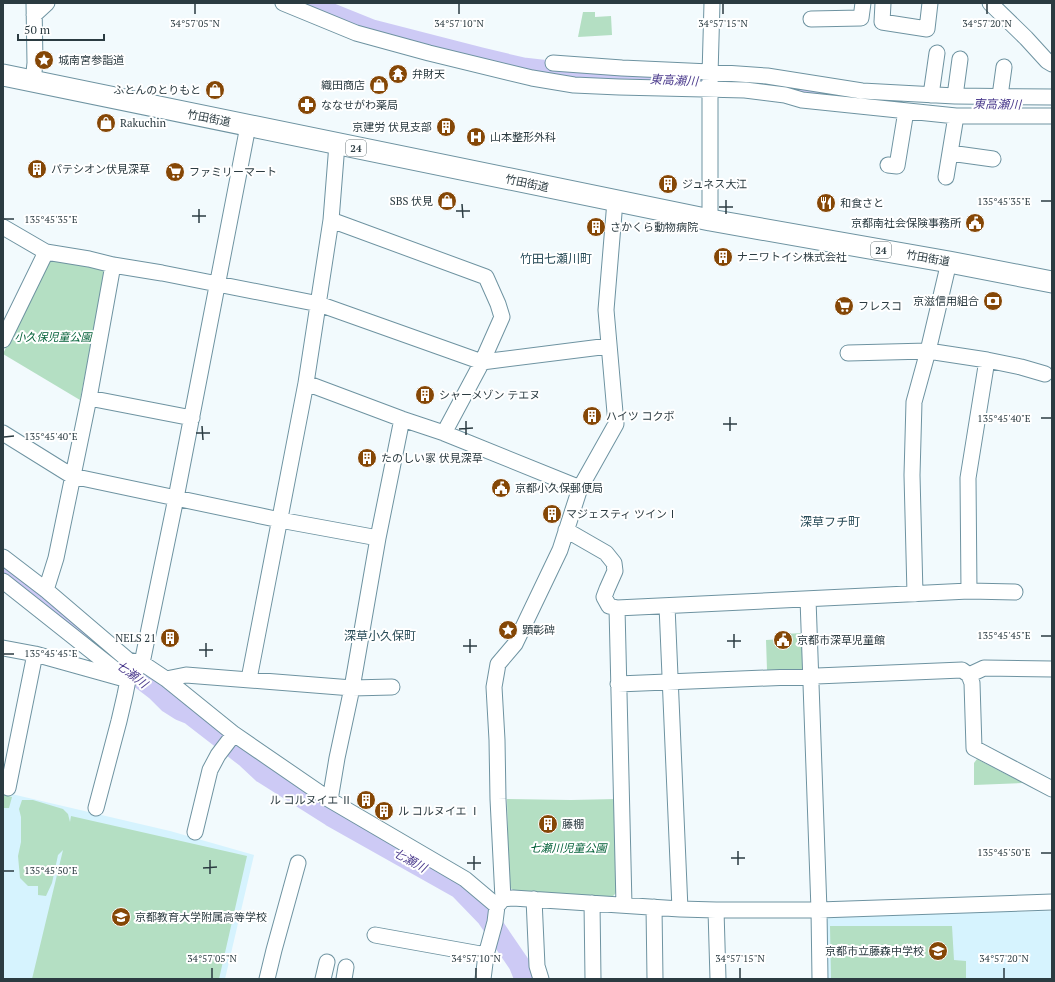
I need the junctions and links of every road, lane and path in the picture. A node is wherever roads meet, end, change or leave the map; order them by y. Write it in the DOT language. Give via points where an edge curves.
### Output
graph roads {
  1 [pos="47,3"];
  2 [pos="283,3"];
  3 [pos="712,3"];
  4 [pos="863,3"];
  5 [pos="883,3"];
  6 [pos="930,3"];
  7 [pos="990,3"];
  8 [pos="34,9"];
  9 [pos="811,19"];
  10 [pos="937,53"];
  11 [pos="960,58"];
  12 [pos="553,63"];
  13 [pos="1052,64"];
  14 [pos="1004,67"];
  15 [pos="4,77"];
  16 [pos="710,80"];
  17 [pos="33,81"];
  18 [pos="931,95"];
  19 [pos="955,96"];
  20 [pos="1000,96"];
  21 [pos="1015,96"];
  22 [pos="1052,96"];
  23 [pos="906,111"];
  24 [pos="956,116"];
  25 [pos="1015,116"];
  26 [pos="1052,116"];
  27 [pos="248,126"];
  28 [pos="337,144"];
  29 [pos="950,153"];
  30 [pos="993,159"];
  31 [pos="888,165"];
  32 [pos="946,177"];
  33 [pos="615,201"];
  34 [pos="331,220"];
  35 [pos="710,220"];
  36 [pos="3,227"];
  37 [pos="46,252"];
  38 [pos="949,262"];
  39 [pos="113,265"];
  40 [pos="1052,282"];
  41 [pos="218,284"];
  42 [pos="319,304"];
  43 [pos="3,340"];
  44 [pos="609,346"];
  45 [pos="928,351"];
  46 [pos="848,353"];
  47 [pos="987,360"];
  48 [pos="482,362"];
  49 [pos="1045,374"];
  50 [pos="306,383"];
  51 [pos="89,398"];
  52 [pos="192,418"];
  53 [pos="402,419"];
  54 [pos="3,433"];
  55 [pos="444,433"];
  56 [pos="72,476"];
  57 [pos="580,488"];
  58 [pos="176,498"];
  59 [pos="280,520"];
  60 [pos="566,530"];
  61 [pos="378,538"];
  62 [pos="3,557"];
  63 [pos="3,581"];
  64 [pos="46,590"];
  65 [pos="970,591"];
  66 [pos="1015,592"];
  67 [pos="915,594"];
  68 [pos="808,599"];
  69 [pos="667,606"];
  70 [pos="617,608"];
  71 [pos="3,648"];
  72 [pos="35,654"];
  73 [pos="1052,669"];
  74 [pos="134,673"];
  75 [pos="969,674"];
  76 [pos="811,676"];
  77 [pos="166,679"];
  78 [pos="248,679"];
  79 [pos="670,682"];
  80 [pos="618,684"];
  81 [pos="392,687"];
  82 [pos="352,688"];
  83 [pos="232,736"];
  84 [pos="8,788"];
  85 [pos="1052,789"];
  86 [pos="330,800"];
  87 [pos="96,808"];
  88 [pos="195,832"];
  89 [pos="298,864"];
  90 [pos="534,899"];
  91 [pos="1052,902"];
  92 [pos="500,903"];
  93 [pos="592,903"];
  94 [pos="624,906"];
  95 [pos="654,908"];
  96 [pos="680,909"];
  97 [pos="716,910"];
  98 [pos="818,910"];
  99 [pos="375,935"];
  100 [pos="486,955"];
  101 [pos="327,962"];
  102 [pos="267,979"];
  103 [pos="323,979"];
  104 [pos="483,979"];
  105 [pos="542,979"];
  106 [pos="593,979"];
  107 [pos="655,979"];
  108 [pos="718,979"];
  109 [pos="820,979"];
  1 -- 8 [label="street"];
  2 -- 16 [label="street" via="356,33 532,78 574,85 619,87"];
  3 -- 16 [label="street"];
  4 -- 9 [label="street" via="861,18"];
  5 -- 6 [label="street" via="882,22 927,29"];
  7 -- 13 [label="street"];
  8 -- 17 [label="street"];
  10 -- 18 [label="street"];
  11 -- 19 [label="street"];
  12 -- 16 [label="street" via="622,68"];
  14 -- 20 [label="street"];
  15 -- 17 [label="highway, 竹田街道 / 24"];
  16 -- 18 [label="street" via="766,76 862,91"];
  16 -- 23 [label="street" via="746,90 802,100"];
  16 -- 35 [label="street"];
  17 -- 27 [label="highway, 竹田街道 / 24"];
  18 -- 19 [label="street"];
  19 -- 20 [label="street"];
  20 -- 21 [label="street"];
  21 -- 22 [label="street"];
  21 -- 25 [label="street"];
  23 -- 24 [label="street"];
  23 -- 31 [label="street" via="898,166"];
  24 -- 25 [label="street"];
  24 -- 29 [label="street"];
  25 -- 26 [label="street"];
  27 -- 28 [label="highway, 竹田街道 / 24"];
  27 -- 41 [label="street"];
  28 -- 33 [label="highway, 竹田街道 / 24"];
  28 -- 34 [label="street"];
  29 -- 30 [label="street"];
  29 -- 32 [label="street"];
  33 -- 35 [label="highway, 竹田街道 / 24"];
  33 -- 44 [label="street" via="606,310"];
  34 -- 42 [label="street"];
  34 -- 48 [label="street" via="486,277 502,317"];
  35 -- 38 [label="highway, 竹田街道 / 24"];
  36 -- 37 [label="street"];
  37 -- 39 [label="street"];
  37 -- 43 [label="street"];
  38 -- 40 [label="highway, 竹田街道 / 24"];
  38 -- 45 [label="street"];
  39 -- 41 [label="street"];
  39 -- 51 [label="street"];
  41 -- 42 [label="street"];
  41 -- 52 [label="street"];
  42 -- 48 [label="street"];
  42 -- 50 [label="street"];
  44 -- 48 [label="street"];
  44 -- 57 [label="street" via="616,424"];
  45 -- 46 [label="street"];
  45 -- 47 [label="street"];
  45 -- 67 [label="street" via="914,402 912,475"];
  47 -- 49 [label="street"];
  47 -- 65 [label="street" via="968,478"];
  48 -- 55 [label="street"];
  50 -- 53 [label="street"];
  50 -- 59 [label="street"];
  51 -- 52 [label="street"];
  51 -- 56 [label="street"];
  52 -- 58 [label="street"];
  53 -- 55 [label="street"];
  53 -- 61 [label="street"];
  54 -- 56 [label="street"];
  55 -- 57 [label="street"];
  56 -- 58 [label="street"];
  56 -- 64 [label="street" via="56,558"];
  57 -- 60 [label="street"];
  58 -- 59 [label="street"];
  58 -- 74 [label="street"];
  59 -- 61 [label="street"];
  59 -- 78 [label="street"];
  60 -- 70 [label="street" via="606,553 614,563 615,571 604,597 609,606"];
  60 -- 92 [label="street" via="560,550 515,644 498,664 494,687"];
  61 -- 82 [label="street"];
  62 -- 64 [label="street"];
  63 -- 74 [label="street"];
  64 -- 74 [label="street" via="128,660"];
  65 -- 66 [label="street"];
  65 -- 67 [label="street"];
  67 -- 68 [label="street"];
  68 -- 69 [label="street"];
  68 -- 76 [label="street"];
  69 -- 70 [label="street"];
  69 -- 79 [label="street"];
  70 -- 80 [label="street"];
  71 -- 72 [label="street"];
  72 -- 74 [label="street"];
  72 -- 84 [label="street"];
  73 -- 75 [label="street" via="984,668"];
  74 -- 77 [label="street"];
  74 -- 87 [label="street"];
  75 -- 76 [label="street" via="962,670"];
  75 -- 85 [label="street" via="972,683 974,748"];
  76 -- 79 [label="street"];
  76 -- 98 [label="street"];
  77 -- 78 [label="street" via="186,675"];
  77 -- 83 [label="street"];
  78 -- 82 [label="street"];
  79 -- 80 [label="street"];
  79 -- 96 [label="street"];
  80 -- 94 [label="street"];
  81 -- 82 [label="street"];
  82 -- 86 [label="street"];
  83 -- 86 [label="street"];
  83 -- 88 [label="street" via="210,770"];
  86 -- 92 [label="street" via="465,879"];
  89 -- 102 [label="street"];
  90 -- 92 [label="street" via="513,898"];
  90 -- 93 [label="street"];
  90 -- 105 [label="street" via="537,966"];
  91 -- 98 [label="street"];
  92 -- 100 [label="street"];
  93 -- 94 [label="street"];
  93 -- 106 [label="street"];
  94 -- 95 [label="street"];
  95 -- 96 [label="street"];
  95 -- 107 [label="street"];
  96 -- 97 [label="street"];
  97 -- 98 [label="street"];
  97 -- 108 [label="street"];
  98 -- 109 [label="street"];
  99 -- 100 [label="street"];
  100 -- 104 [label="street"];
  101 -- 103 [label="street"];
}
